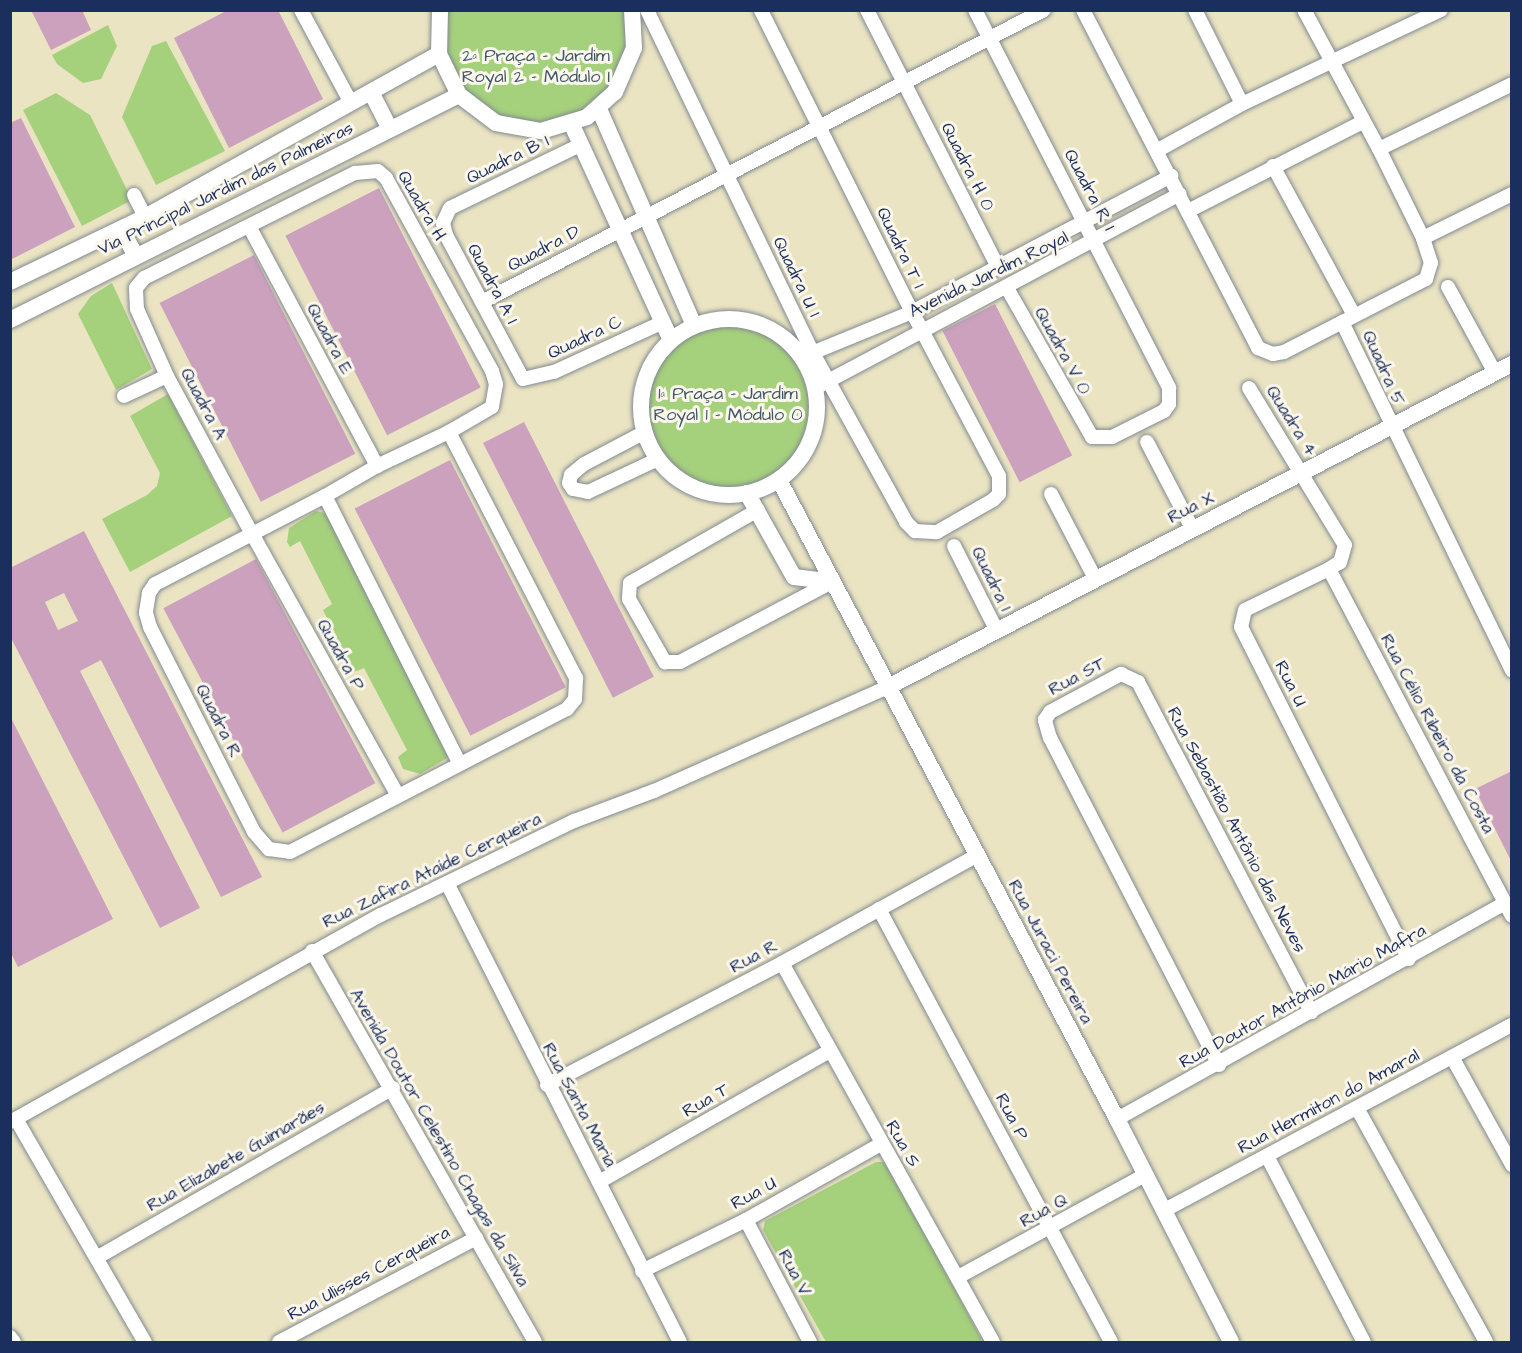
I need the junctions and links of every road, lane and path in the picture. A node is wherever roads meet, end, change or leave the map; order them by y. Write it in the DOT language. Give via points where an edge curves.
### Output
graph roads {
  1 [pos="301,10"];
  2 [pos="440,10"];
  3 [pos="632,10"];
  4 [pos="647,10"];
  5 [pos="761,10"];
  6 [pos="867,10"];
  7 [pos="975,10"];
  8 [pos="1044,10"];
  9 [pos="1083,10"];
  10 [pos="1195,10"];
  11 [pos="1304,10"];
  12 [pos="1441,10"];
  13 [pos="989,39"];
  14 [pos="440,54"];
  15 [pos="1332,62"];
  16 [pos="904,84"];
  17 [pos="1512,84"];
  18 [pos="371,92"];
  19 [pos="459,95"];
  20 [pos="351,103"];
  21 [pos="1242,104"];
  22 [pos="599,109"];
  23 [pos="1363,122"];
  24 [pos="572,125"];
  25 [pos="820,128"];
  26 [pos="390,129"];
  27 [pos="580,145"];
  28 [pos="1379,149"];
  29 [pos="1158,150"];
  30 [pos="1273,166"];
  31 [pos="1171,176"];
  32 [pos="727,177"];
  33 [pos="1180,194"];
  34 [pos="1512,194"];
  35 [pos="134,195"];
  36 [pos="450,208"];
  37 [pos="1188,211"];
  38 [pos="145,217"];
  39 [pos="645,218"];
  40 [pos="1085,221"];
  41 [pos="250,228"];
  42 [pos="122,229"];
  43 [pos="622,229"];
  44 [pos="1423,238"];
  45 [pos="1096,242"];
  46 [pos="135,256"];
  47 [pos="998,267"];
  48 [pos="10,282"];
  49 [pos="1448,286"];
  50 [pos="136,288"];
  51 [pos="1007,288"];
  52 [pos="482,302"];
  53 [pos="912,312"];
  54 [pos="1348,319"];
  55 [pos="10,320"];
  56 [pos="663,322"];
  57 [pos="694,325"];
  58 [pos="921,329"];
  59 [pos="671,340"];
  60 [pos="808,356"];
  61 [pos="1512,364"];
  62 [pos="1495,373"];
  63 [pos="167,376"];
  64 [pos="520,377"];
  65 [pos="821,384"];
  66 [pos="1249,387"];
  67 [pos="124,396"];
  68 [pos="1391,429"];
  69 [pos="1086,431"];
  70 [pos="449,432"];
  71 [pos="645,432"];
  72 [pos="1147,442"];
  73 [pos="658,459"];
  74 [pos="377,466"];
  75 [pos="1302,473"];
  76 [pos="779,480"];
  77 [pos="747,493"];
  78 [pos="1051,494"];
  79 [pos="325,496"];
  80 [pos="758,510"];
  81 [pos="1193,530"];
  82 [pos="252,534"];
  83 [pos="954,546"];
  84 [pos="1329,569"];
  85 [pos="1095,578"];
  86 [pos="832,582"];
  87 [pos="996,629"];
  88 [pos="1512,671"];
  89 [pos="1121,674"];
  90 [pos="888,687"];
  91 [pos="459,762"];
  92 [pos="397,795"];
  93 [pos="976,856"];
  94 [pos="447,883"];
  95 [pos="1505,903"];
  96 [pos="879,909"];
  97 [pos="1512,916"];
  98 [pos="312,951"];
  99 [pos="1409,959"];
  100 [pos="783,963"];
  101 [pos="1311,1012"];
  102 [pos="1512,1024"];
  103 [pos="830,1051"];
  104 [pos="1452,1057"];
  105 [pos="1219,1065"];
  106 [pos="547,1085"];
  107 [pos="393,1088"];
  108 [pos="1357,1108"];
  109 [pos="1117,1119"];
  110 [pos="13,1120"];
  111 [pos="881,1144"];
  112 [pos="1267,1156"];
  113 [pos="1512,1165"];
  114 [pos="1145,1175"];
  115 [pos="599,1182"];
  116 [pos="1163,1211"];
  117 [pos="746,1220"];
  118 [pos="1050,1229"];
  119 [pos="476,1238"];
  120 [pos="98,1257"];
  121 [pos="642,1271"];
  122 [pos="958,1277"];
  123 [pos="10,1337"];
  124 [pos="14,1342"];
  125 [pos="145,1342"];
  126 [pos="279,1342"];
  127 [pos="535,1342"];
  128 [pos="680,1342"];
  129 [pos="810,1342"];
  130 [pos="993,1342"];
  131 [pos="1111,1342"];
  132 [pos="1231,1342"];
  133 [pos="1364,1342"];
  134 [pos="1486,1342"];
  1 -- 20 [label="street"];
  2 -- 14 [label="street"];
  3 -- 22 [label="street" via="634,48 627,71"];
  4 -- 32 [label="street, Quadra U 1"];
  5 -- 25 [label="street, Quadra T 1"];
  6 -- 16 [label="street, Quadra H 0"];
  7 -- 13 [label="street, Quadra R 1"];
  8 -- 13 [label="street, Quadra D"];
  9 -- 29 [label="street"];
  10 -- 21 [label="street"];
  11 -- 15 [label="street"];
  12 -- 15 [label="street"];
  13 -- 16 [label="street, Quadra D"];
  13 -- 40 [label="street, Quadra R 1"];
  14 -- 18 [label="street, Via Principal Jardim das Palmeiras"];
  14 -- 19 [label="street"];
  15 -- 21 [label="street"];
  15 -- 23 [label="street"];
  16 -- 25 [label="street, Quadra D"];
  16 -- 47 [label="street, Quadra H 0"];
  17 -- 28 [label="street"];
  18 -- 20 [label="street, Via Principal Jardim das Palmeiras"];
  18 -- 26 [label="street"];
  19 -- 24 [label="street" via="482,116 511,128 542,131"];
  19 -- 26 [label="street, Via Principal Jardim das Palmeiras"];
  20 -- 38 [label="street, Via Principal Jardim das Palmeiras"];
  21 -- 29 [label="street"];
  22 -- 24 [label="street"];
  22 -- 39 [label="street"];
  23 -- 28 [label="street"];
  23 -- 30 [label="street"];
  24 -- 27 [label="street"];
  25 -- 32 [label="street, Quadra D"];
  25 -- 53 [label="street, Quadra T 1"];
  26 -- 46 [label="street, Via Principal Jardim das Palmeiras"];
  27 -- 36 [label="street, Quadra B 1"];
  27 -- 43 [label="street"];
  28 -- 44 [label="street"];
  29 -- 31 [label="street"];
  30 -- 37 [label="street"];
  30 -- 54 [label="street, Quadra 5"];
  31 -- 33 [label="street"];
  31 -- 40 [label="street, Avenida Jardim Royal"];
  32 -- 39 [label="street, Quadra D"];
  32 -- 60 [label="street, Quadra U 1"];
  33 -- 37 [label="street"];
  33 -- 45 [label="street, Avenida Jardim Royal"];
  34 -- 44 [label="street"];
  35 -- 38 [label="street"];
  36 -- 52 [label="street, Quadra A 1" via="443,223 446,235"];
  37 -- 54 [label="street" via="1258,348 1265,353 1284,352"];
  38 -- 42 [label="street, Via Principal Jardim das Palmeiras"];
  39 -- 43 [label="street, Quadra D"];
  39 -- 57 [label="street"];
  40 -- 45 [label="street, Quadra R 1"];
  40 -- 47 [label="street, Avenida Jardim Royal"];
  41 -- 50 [label="street, Quadra H" via="144,278"];
  41 -- 70 [label="street, Quadra H" via="355,173 378,171 386,178 492,371 496,397 492,407"];
  41 -- 74 [label="street, Quadra E"];
  42 -- 46 [label="street"];
  42 -- 48 [label="street, Via Principal Jardim das Palmeiras"];
  43 -- 52 [label="street, Quadra D"];
  43 -- 56 [label="street"];
  44 -- 54 [label="street" via="1431,263 1426,279"];
  45 -- 51 [label="street, Avenida Jardim Royal"];
  45 -- 69 [label="street, Quadra R 1" via="1169,388 1169,404 1164,411 1128,430 1101,439"];
  46 -- 55 [label="street, Via Principal Jardim das Palmeiras"];
  47 -- 53 [label="street, Avenida Jardim Royal"];
  49 -- 62 [label="street"];
  50 -- 63 [label="street, Quadra A" via="136,309"];
  51 -- 58 [label="street, Avenida Jardim Royal"];
  51 -- 69 [label="street, Quadra V 0"];
  52 -- 64 [label="street, Quadra A 1"];
  53 -- 58 [label="street, Quadra T 1"];
  53 -- 60 [label="street, Avenida Jardim Royal"];
  54 -- 68 [label="street, Quadra 5"];
  56 -- 59 [label="street"];
  56 -- 64 [label="street, Quadra C" via="554,372 531,379"];
  57 -- 59 [label="street"];
  57 -- 60 [label="street" via="734,318 754,322"];
  58 -- 65 [label="street, Avenida Jardim Royal"];
  58 -- 65 [label="street, Quadra T 1" via="999,477 999,494 993,500 938,532 915,531 906,522"];
  59 -- 71 [label="street" via="648,372 641,412"];
  60 -- 65 [label="street"];
  61 -- 62 [label="street, Rua X"];
  62 -- 68 [label="street, Rua X"];
  63 -- 67 [label="street"];
  63 -- 82 [label="street, Quadra A"];
  65 -- 76 [label="street" via="811,440 798,462"];
  66 -- 75 [label="street, Quadra 4"];
  68 -- 75 [label="street, Rua X"];
  68 -- 88 [label="street, Quadra 5"];
  70 -- 74 [label="street"];
  70 -- 91 [label="street" via="579,689 567,709"];
  71 -- 73 [label="street"];
  71 -- 73 [label="street" via="584,464 570,475 569,483 573,489 588,492"];
  72 -- 81 [label="street"];
  73 -- 77 [label="street" via="677,478 701,490"];
  74 -- 79 [label="street"];
  75 -- 81 [label="street, Rua X"];
  75 -- 84 [label="street, Rua U" via="1345,545 1340,562"];
  76 -- 77 [label="street"];
  76 -- 86 [label="street, Rua Juraci Pereira"];
  77 -- 80 [label="street"];
  78 -- 85 [label="street"];
  79 -- 82 [label="street"];
  79 -- 91 [label="street"];
  80 -- 86 [label="street" via="794,577"];
  80 -- 86 [label="street" via="630,583 629,599 665,662 680,662"];
  81 -- 85 [label="street, Rua X"];
  82 -- 92 [label="street, Quadra P"];
  82 -- 92 [label="street, Quadra R" via="155,584 146,602 150,627 254,832 269,849 290,852"];
  83 -- 87 [label="street, Quadra 1"];
  84 -- 95 [label="street, Rua Célio Ribeiro da Costa"];
  84 -- 99 [label="street, Rua U" via="1245,610 1241,627"];
  85 -- 87 [label="street, Rua X"];
  86 -- 90 [label="street, Rua Juraci Pereira"];
  87 -- 90 [label="street, Rua X"];
  89 -- 101 [label="street, Rua Sebastião Antônio das Neves" via="1138,682"];
  89 -- 105 [label="street, Rua ST" via="1050,712 1045,720 1050,738"];
  90 -- 93 [label="street, Rua Juraci Pereira"];
  90 -- 94 [label="street, Rua Zafira Ataíde Cerqueira" via="654,791 574,821"];
  91 -- 92 [label="street"];
  93 -- 96 [label="street, Rua R"];
  93 -- 109 [label="street, Rua Juraci Pereira"];
  94 -- 98 [label="street, Rua Zafira Ataíde Cerqueira"];
  94 -- 106 [label="street, Rua Santa Maria"];
  95 -- 97 [label="street, Rua Célio Ribeiro da Costa"];
  95 -- 99 [label="street, Rua Doutor Antônio Mário Mafra"];
  96 -- 100 [label="street, Rua R"];
  96 -- 118 [label="street, Rua P"];
  98 -- 107 [label="street, Avenida Doutor Celestino Chagas da Silva"];
  98 -- 110 [label="street, Rua Zafira Ataíde Cerqueira"];
  99 -- 101 [label="street, Rua Doutor Antônio Mário Mafra"];
  100 -- 103 [label="street, Rua S"];
  100 -- 106 [label="street, Rua R"];
  101 -- 105 [label="street, Rua Doutor Antônio Mário Mafra"];
  102 -- 104 [label="street, Rua Hermiton do Amaral"];
  103 -- 111 [label="street, Rua S"];
  103 -- 115 [label="street, Rua T"];
  104 -- 108 [label="street, Rua Hermiton do Amaral"];
  104 -- 113 [label="street"];
  105 -- 109 [label="street, Rua Doutor Antônio Mário Mafra"];
  106 -- 115 [label="street, Rua Santa Maria"];
  107 -- 119 [label="street, Avenida Doutor Celestino Chagas da Silva"];
  107 -- 120 [label="street, Rua Elizabete Guimarães"];
  108 -- 112 [label="street, Rua Hermiton do Amaral"];
  108 -- 134 [label="street"];
  109 -- 114 [label="street, Rua Juraci Pereira"];
  110 -- 120 [label="street"];
  111 -- 117 [label="street, Rua U"];
  111 -- 122 [label="street, Rua S"];
  112 -- 116 [label="street, Rua Hermiton do Amaral"];
  112 -- 133 [label="street"];
  114 -- 116 [label="street, Rua Juraci Pereira"];
  114 -- 118 [label="street, Rua Q"];
  115 -- 121 [label="street, Rua Santa Maria"];
  116 -- 132 [label="street, Rua Juraci Pereira"];
  117 -- 121 [label="street, Rua U"];
  117 -- 129 [label="street, Rua V"];
  118 -- 122 [label="street, Rua Q"];
  118 -- 131 [label="street, Rua P"];
  119 -- 126 [label="street, Rua Ulisses Cerqueira"];
  119 -- 127 [label="street, Avenida Doutor Celestino Chagas da Silva"];
  120 -- 125 [label="street"];
  121 -- 128 [label="street, Rua Santa Maria"];
  122 -- 130 [label="street, Rua S"];
  123 -- 124 [label="street"];
}
